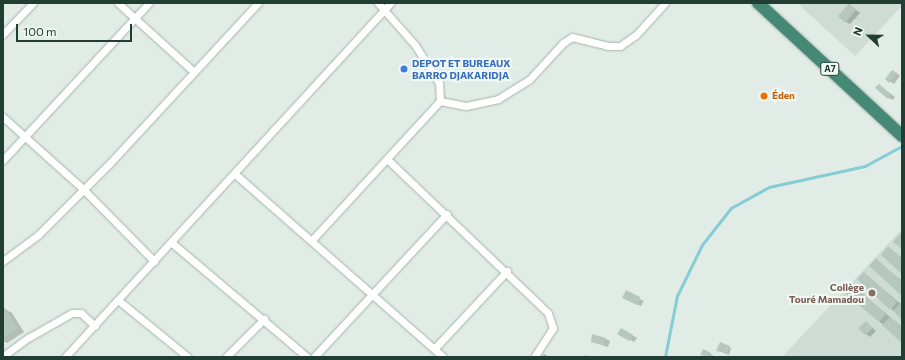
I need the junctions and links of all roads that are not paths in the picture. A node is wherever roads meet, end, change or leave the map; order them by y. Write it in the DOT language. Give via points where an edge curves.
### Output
graph roads {
  1 [pos="33,3"];
  2 [pos="118,3"];
  3 [pos="149,3"];
  4 [pos="258,3"];
  5 [pos="378,3"];
  6 [pos="391,3"];
  7 [pos="665,3"];
  8 [pos="758,3"];
  9 [pos="385,10"];
  10 [pos="135,19"];
  11 [pos="3,34"];
  12 [pos="193,71"];
  13 [pos="440,101"];
  14 [pos="3,117"];
  15 [pos="25,136"];
  16 [pos="902,136"];
  17 [pos="3,160"];
  18 [pos="388,160"];
  19 [pos="235,174"];
  20 [pos="84,190"];
  21 [pos="447,214"];
  22 [pos="312,240"];
  23 [pos="172,243"];
  24 [pos="3,261"];
  25 [pos="154,261"];
  26 [pos="507,271"];
  27 [pos="371,293"];
  28 [pos="118,300"];
  29 [pos="264,319"];
  30 [pos="95,326"];
  31 [pos="434,349"];
  32 [pos="3,356"];
  33 [pos="65,357"];
  34 [pos="188,357"];
  35 [pos="226,357"];
  36 [pos="307,357"];
  37 [pos="314,357"];
  38 [pos="443,357"];
  39 [pos="534,357"];
  1 -- 11 [label="street"];
  2 -- 10 [label="street"];
  3 -- 10 [label="street"];
  4 -- 12 [label="street"];
  5 -- 9 [label="street"];
  6 -- 9 [label="street"];
  7 -- 13 [label="street" via="636,35 620,46 606,46 572,37 563,43 529,80 498,99 466,106"];
  8 -- 16 [label="highway, A7"];
  9 -- 13 [label="street" via="415,45 439,83"];
  9 -- 19 [label="street"];
  10 -- 12 [label="street"];
  10 -- 15 [label="street"];
  12 -- 20 [label="street"];
  13 -- 18 [label="street"];
  14 -- 15 [label="street"];
  15 -- 17 [label="street"];
  15 -- 20 [label="street"];
  18 -- 21 [label="street"];
  18 -- 22 [label="street"];
  19 -- 22 [label="street"];
  19 -- 23 [label="street"];
  20 -- 24 [label="street" via="38,235"];
  20 -- 25 [label="street"];
  21 -- 26 [label="street"];
  21 -- 27 [label="street"];
  22 -- 27 [label="street"];
  23 -- 25 [label="street"];
  23 -- 29 [label="street"];
  25 -- 28 [label="street"];
  26 -- 31 [label="street"];
  26 -- 39 [label="street" via="548,313 553,323 549,336"];
  27 -- 31 [label="street"];
  27 -- 37 [label="street"];
  28 -- 30 [label="street"];
  28 -- 34 [label="street"];
  29 -- 35 [label="street"];
  29 -- 36 [label="street"];
  30 -- 32 [label="street" via="81,313 72,314 28,338"];
  30 -- 33 [label="street"];
  31 -- 38 [label="street"];
}
